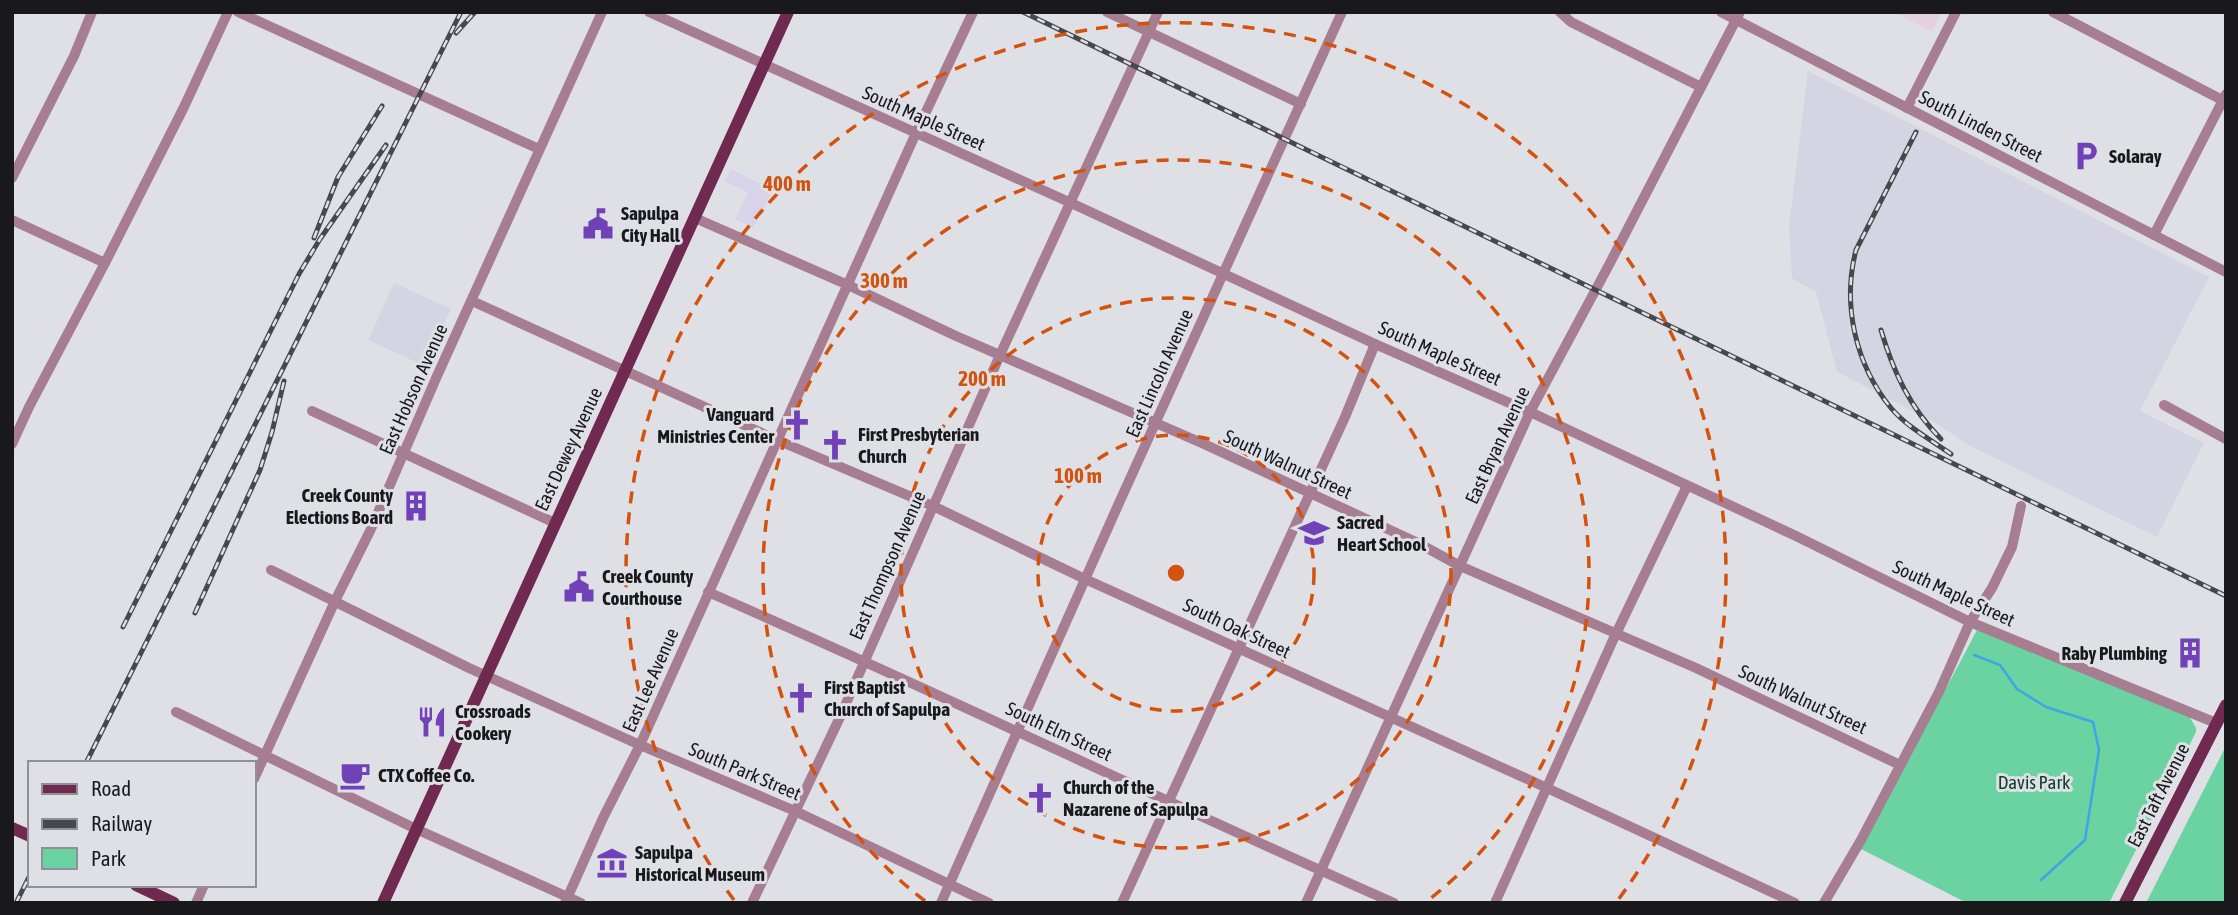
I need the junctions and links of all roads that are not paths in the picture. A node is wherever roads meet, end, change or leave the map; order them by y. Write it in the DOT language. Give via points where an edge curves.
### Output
graph roads {
  1 [pos="92,12"];
  2 [pos="229,12"];
  3 [pos="238,12"];
  4 [pos="603,12"];
  5 [pos="649,12"];
  6 [pos="789,12"];
  7 [pos="973,12"];
  8 [pos="1107,12"];
  9 [pos="1158,12"];
  10 [pos="1342,12"];
  11 [pos="1560,12"];
  12 [pos="1721,12"];
  13 [pos="1956,12"];
  14 [pos="2053,12"];
  15 [pos="1738,16"];
  16 [pos="1149,33"];
  17 [pos="765,65"];
  18 [pos="1701,87"];
  19 [pos="2225,99"];
  20 [pos="1301,104"];
  21 [pos="1907,108"];
  22 [pos="916,133"];
  23 [pos="540,149"];
  24 [pos="13,173"];
  25 [pos="1071,203"];
  26 [pos="695,218"];
  27 [pos="12,220"];
  28 [pos="2154,235"];
  29 [pos="105,263"];
  30 [pos="2226,272"];
  31 [pos="1223,274"];
  32 [pos="848,285"];
  33 [pos="472,301"];
  34 [pos="1375,344"];
  35 [pos="1000,355"];
  36 [pos="625,370"];
  37 [pos="2164,405"];
  38 [pos="312,411"];
  39 [pos="1530,412"];
  40 [pos="1156,423"];
  41 [pos="2226,439"];
  42 [pos="778,440"];
  43 [pos="12,444"];
  44 [pos="404,454"];
  45 [pos="1687,486"];
  46 [pos="1310,493"];
  47 [pos="933,506"];
  48 [pos="2021,506"];
  49 [pos="555,523"];
  50 [pos="1460,566"];
  51 [pos="271,570"];
  52 [pos="1086,579"];
  53 [pos="708,592"];
  54 [pos="335,601"];
  55 [pos="1970,622"];
  56 [pos="1617,633"];
  57 [pos="1238,648"];
  58 [pos="864,660"];
  59 [pos="486,676"];
  60 [pos="2226,705"];
  61 [pos="176,712"];
  62 [pos="1390,718"];
  63 [pos="2216,723"];
  64 [pos="1019,731"];
  65 [pos="640,745"];
  66 [pos="264,755"];
  67 [pos="1900,765"];
  68 [pos="256,774"];
  69 [pos="1547,788"];
  70 [pos="1168,802"];
  71 [pos="795,811"];
  72 [pos="12,828"];
  73 [pos="416,828"];
  74 [pos="28,835"];
  75 [pos="1320,871"];
  76 [pos="950,884"];
  77 [pos="140,887"];
  78 [pos="203,887"];
  79 [pos="566,900"];
  80 [pos="174,903"];
  81 [pos="196,903"];
  82 [pos="383,903"];
  83 [pos="582,903"];
  84 [pos="752,903"];
  85 [pos="941,903"];
  86 [pos="989,903"];
  87 [pos="1122,903"];
  88 [pos="1306,903"];
  89 [pos="1394,903"];
  90 [pos="1495,903"];
  91 [pos="1795,903"];
  92 [pos="1824,903"];
  93 [pos="2125,903"];
  1 -- 24 [label="street"];
  2 -- 29 [label="street"];
  3 -- 23 [label="street"];
  4 -- 23 [label="street, East Hobson Avenue"];
  5 -- 17 [label="street, South Maple Street"];
  6 -- 17 [label="main road, East Dewey Avenue"];
  7 -- 22 [label="street, East Lee Avenue"];
  8 -- 16 [label="street"];
  9 -- 16 [label="street, East Thompson Avenue"];
  10 -- 20 [label="street, East Lincoln Avenue"];
  11 -- 18 [label="street" via="1571,22"];
  12 -- 15 [label="street, South Linden Street"];
  13 -- 21 [label="street"];
  14 -- 19 [label="street"];
  15 -- 18 [label="street, East Bryan Avenue"];
  15 -- 21 [label="street, South Linden Street"];
  16 -- 20 [label="street"];
  16 -- 25 [label="street, East Thompson Avenue"];
  17 -- 22 [label="street, South Maple Street"];
  17 -- 26 [label="main road, East Dewey Avenue"];
  18 -- 39 [label="street, East Bryan Avenue"];
  19 -- 28 [label="street"];
  20 -- 31 [label="street, East Lincoln Avenue"];
  21 -- 28 [label="street, South Linden Street"];
  22 -- 25 [label="street, South Maple Street"];
  22 -- 32 [label="street, East Lee Avenue"];
  23 -- 33 [label="street, East Hobson Avenue"];
  25 -- 31 [label="street, South Maple Street"];
  25 -- 35 [label="street, East Thompson Avenue"];
  26 -- 32 [label="street, South Walnut Street"];
  26 -- 36 [label="main road, East Dewey Avenue"];
  27 -- 29 [label="street"];
  28 -- 30 [label="street, South Linden Street"];
  29 -- 43 [label="street"];
  31 -- 34 [label="street, South Maple Street"];
  31 -- 40 [label="street, East Lincoln Avenue"];
  32 -- 35 [label="street, South Walnut Street"];
  32 -- 42 [label="street, East Lee Avenue"];
  33 -- 36 [label="street, South Oak Street"];
  33 -- 44 [label="street, East Hobson Avenue"];
  34 -- 39 [label="street, South Maple Street"];
  34 -- 46 [label="street"];
  35 -- 40 [label="street, South Walnut Street"];
  35 -- 47 [label="street, East Thompson Avenue"];
  36 -- 42 [label="street, South Oak Street"];
  36 -- 49 [label="main road, East Dewey Avenue"];
  37 -- 41 [label="street"];
  38 -- 44 [label="street"];
  39 -- 45 [label="street, South Maple Street"];
  39 -- 50 [label="street, East Bryan Avenue"];
  40 -- 46 [label="street, South Walnut Street"];
  40 -- 52 [label="street, East Lincoln Avenue"];
  42 -- 47 [label="street, South Oak Street"];
  42 -- 53 [label="street, East Lee Avenue"];
  44 -- 49 [label="street"];
  44 -- 54 [label="street, East Hobson Avenue"];
  45 -- 55 [label="street, South Maple Street"];
  45 -- 56 [label="street"];
  46 -- 50 [label="street, South Walnut Street"];
  46 -- 57 [label="street"];
  47 -- 52 [label="street, South Oak Street"];
  47 -- 58 [label="street, East Thompson Avenue"];
  48 -- 55 [label="street" via="2012,547"];
  49 -- 59 [label="main road, East Dewey Avenue"];
  50 -- 56 [label="street, South Walnut Street"];
  50 -- 62 [label="street, East Bryan Avenue"];
  51 -- 54 [label="street, South Park Street"];
  52 -- 57 [label="street, South Oak Street"];
  52 -- 64 [label="street, East Lincoln Avenue"];
  53 -- 58 [label="street, South Elm Street"];
  53 -- 65 [label="street, East Lee Avenue"];
  54 -- 59 [label="street, South Park Street"];
  54 -- 66 [label="street, East Hobson Avenue"];
  55 -- 63 [label="street, South Maple Street"];
  55 -- 67 [label="street"];
  56 -- 67 [label="street, South Walnut Street"];
  56 -- 69 [label="street"];
  57 -- 62 [label="street, South Oak Street"];
  57 -- 70 [label="street"];
  58 -- 64 [label="street, South Elm Street"];
  58 -- 71 [label="street, East Thompson Avenue"];
  59 -- 65 [label="street, South Park Street"];
  59 -- 73 [label="main road, East Dewey Avenue"];
  60 -- 63 [label="main road, East Taft Avenue"];
  61 -- 66 [label="street"];
  62 -- 69 [label="street, South Oak Street"];
  62 -- 75 [label="street, East Bryan Avenue"];
  63 -- 93 [label="main road, East Taft Avenue"];
  64 -- 70 [label="street, South Elm Street"];
  64 -- 76 [label="street, East Lincoln Avenue"];
  65 -- 71 [label="street, South Park Street"];
  65 -- 79 [label="street, East Lee Avenue"];
  66 -- 68 [label="street, East Hobson Avenue"];
  66 -- 73 [label="street"];
  67 -- 92 [label="street"];
  69 -- 90 [label="street"];
  69 -- 91 [label="street, South Oak Street"];
  70 -- 75 [label="street, South Elm Street"];
  70 -- 87 [label="street"];
  71 -- 76 [label="street, South Park Street"];
  71 -- 84 [label="street, East Thompson Avenue"];
  72 -- 74 [label="main road"];
  73 -- 79 [label="street"];
  73 -- 82 [label="main road, East Dewey Avenue"];
  75 -- 88 [label="street, East Bryan Avenue"];
  75 -- 89 [label="street, South Elm Street"];
  76 -- 85 [label="street, East Lincoln Avenue"];
  76 -- 86 [label="street, South Park Street"];
  77 -- 80 [label="main road"];
  78 -- 81 [label="street"];
  79 -- 83 [label="street"];
}
